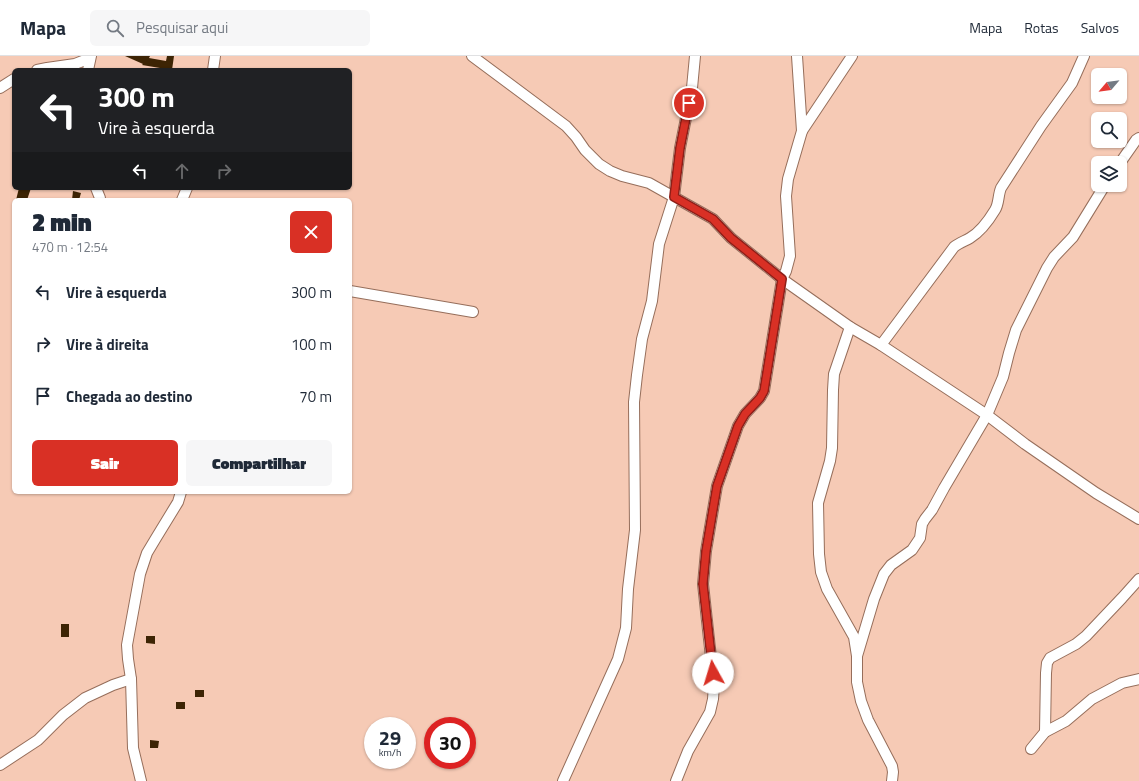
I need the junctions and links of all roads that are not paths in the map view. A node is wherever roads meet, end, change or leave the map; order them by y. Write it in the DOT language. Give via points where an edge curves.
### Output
graph roads {
  1 [pos="216,56"];
  2 [pos="472,56"];
  3 [pos="695,56"];
  4 [pos="797,56"];
  5 [pos="852,56"];
  6 [pos="1084,56"];
  7 [pos="90,57"];
  8 [pos="47,68"];
  9 [pos="88,68"];
  10 [pos="213,68"];
  11 [pos="12,80"];
  12 [pos="0,88"];
  13 [pos="802,131"];
  14 [pos="1139,138"];
  15 [pos="1125,156"];
  16 [pos="97,190"];
  17 [pos="1101,192"];
  18 [pos="674,197"];
  19 [pos="100,198"];
  20 [pos="782,279"];
  21 [pos="352,291"];
  22 [pos="473,312"];
  23 [pos="850,326"];
  24 [pos="881,345"];
  25 [pos="987,415"];
  26 [pos="180,494"];
  27 [pos="1139,519"];
  28 [pos="1139,579"];
  29 [pos="857,656"];
  30 [pos="131,679"];
  31 [pos="1139,679"];
  32 [pos="1045,732"];
  33 [pos="1032,749"];
  34 [pos="0,764"];
  35 [pos="141,781"];
  36 [pos="563,781"];
  37 [pos="676,781"];
  38 [pos="892,781"];
  1 -- 10 [label="street"];
  2 -- 18 [label="street" via="566,126 599,164 622,176 649,183"];
  3 -- 18 [label="street"];
  4 -- 13 [label="street"];
  5 -- 13 [label="street"];
  6 -- 24 [label="street" via="1072,83 1001,188 996,209 979,231 954,247"];
  7 -- 8 [label="street" via="75,64"];
  7 -- 9 [label="street"];
  11 -- 12 [label="street"];
  13 -- 20 [label="street" via="786,196 790,256"];
  14 -- 15 [label="street"];
  16 -- 19 [label="street"];
  17 -- 25 [label="street" via="1073,237 1054,257 1016,330 1003,377"];
  18 -- 20 [label="street" via="713,219 731,238"];
  18 -- 36 [label="street" via="659,244 652,301 642,340 637,375 634,402 636,530 626,628 618,660"];
  20 -- 23 [label="street"];
  20 -- 37 [label="street" via="764,391 738,426 717,486 703,584 714,685 713,699 710,712 688,751"];
  21 -- 22 [label="street"];
  23 -- 24 [label="street"];
  23 -- 29 [label="street" via="834,374 832,448 818,510 821,572 827,589 854,637"];
  24 -- 25 [label="street"];
  25 -- 27 [label="street" via="1096,493"];
  25 -- 29 [label="street" via="922,524 917,544 884,574"];
  26 -- 30 [label="street" via="147,554 140,574 127,646"];
  28 -- 32 [label="street" via="1086,636 1050,658 1046,673"];
  29 -- 38 [label="street" via="857,682 861,701 892,766"];
  30 -- 34 [label="street" via="85,698 38,740"];
  30 -- 35 [label="street" via="133,748"];
  31 -- 32 [label="street" via="1122,683 1086,702 1066,721"];
  32 -- 33 [label="street"];
}
